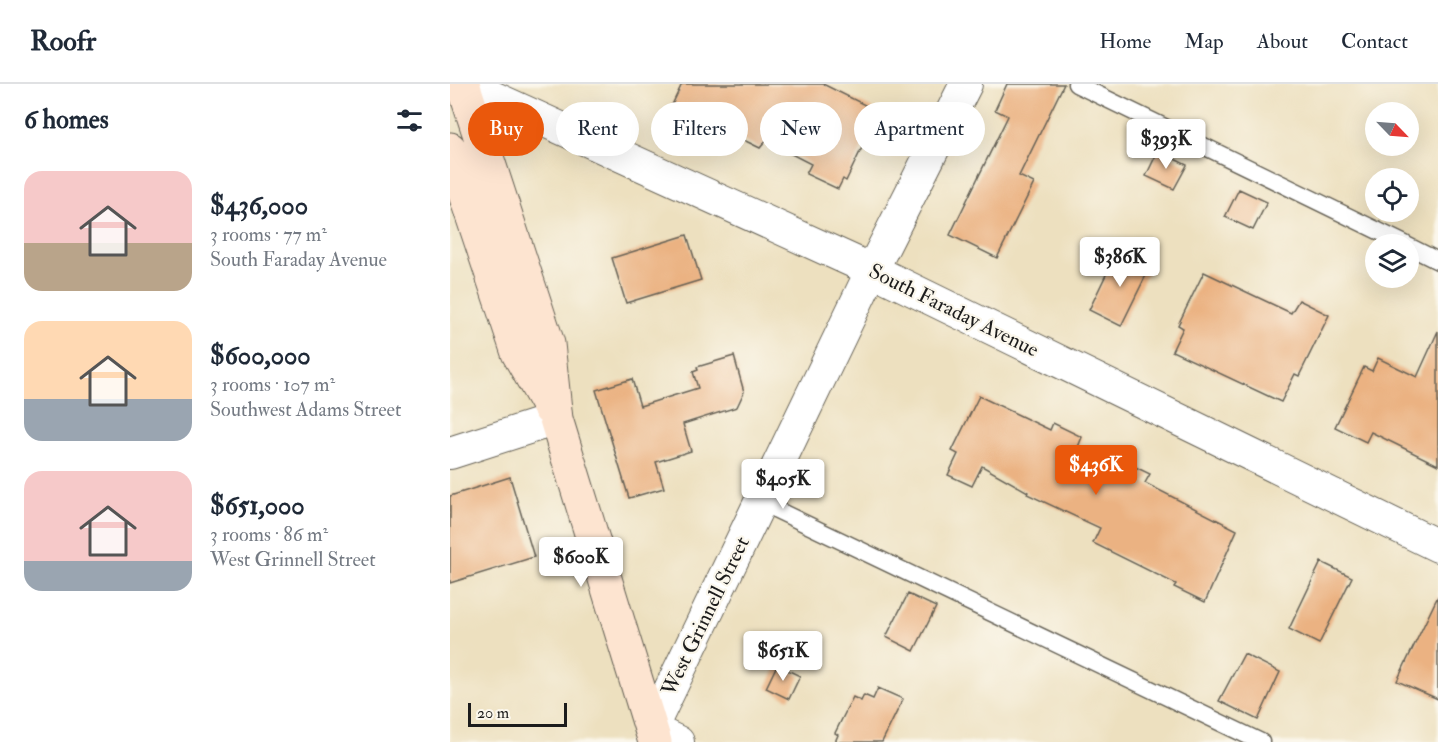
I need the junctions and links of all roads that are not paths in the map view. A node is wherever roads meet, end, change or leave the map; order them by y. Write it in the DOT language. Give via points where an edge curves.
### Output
graph roads {
  1 [pos="463,84"];
  2 [pos="966,84"];
  3 [pos="1076,84"];
  4 [pos="450,149"];
  5 [pos="1384,234"];
  6 [pos="1419,251"];
  7 [pos="1438,261"];
  8 [pos="872,270"];
  9 [pos="556,419"];
  10 [pos="450,453"];
  11 [pos="760,501"];
  12 [pos="1438,546"];
  13 [pos="661,738"];
  14 [pos="1262,742"];
  1 -- 8 [label="street, South Faraday Avenue"];
  1 -- 9 [label="main road" via="548,344"];
  2 -- 8 [label="street, West Grinnell Street"];
  3 -- 5 [label="lane"];
  4 -- 9 [label="main road" via="518,353"];
  6 -- 7 [label="lane"];
  8 -- 11 [label="street, West Grinnell Street"];
  8 -- 12 [label="street, South Faraday Avenue"];
  9 -- 10 [label="street"];
  9 -- 13 [label="main road"];
  11 -- 13 [label="street, West Grinnell Street"];
  11 -- 14 [label="lane"];
}
